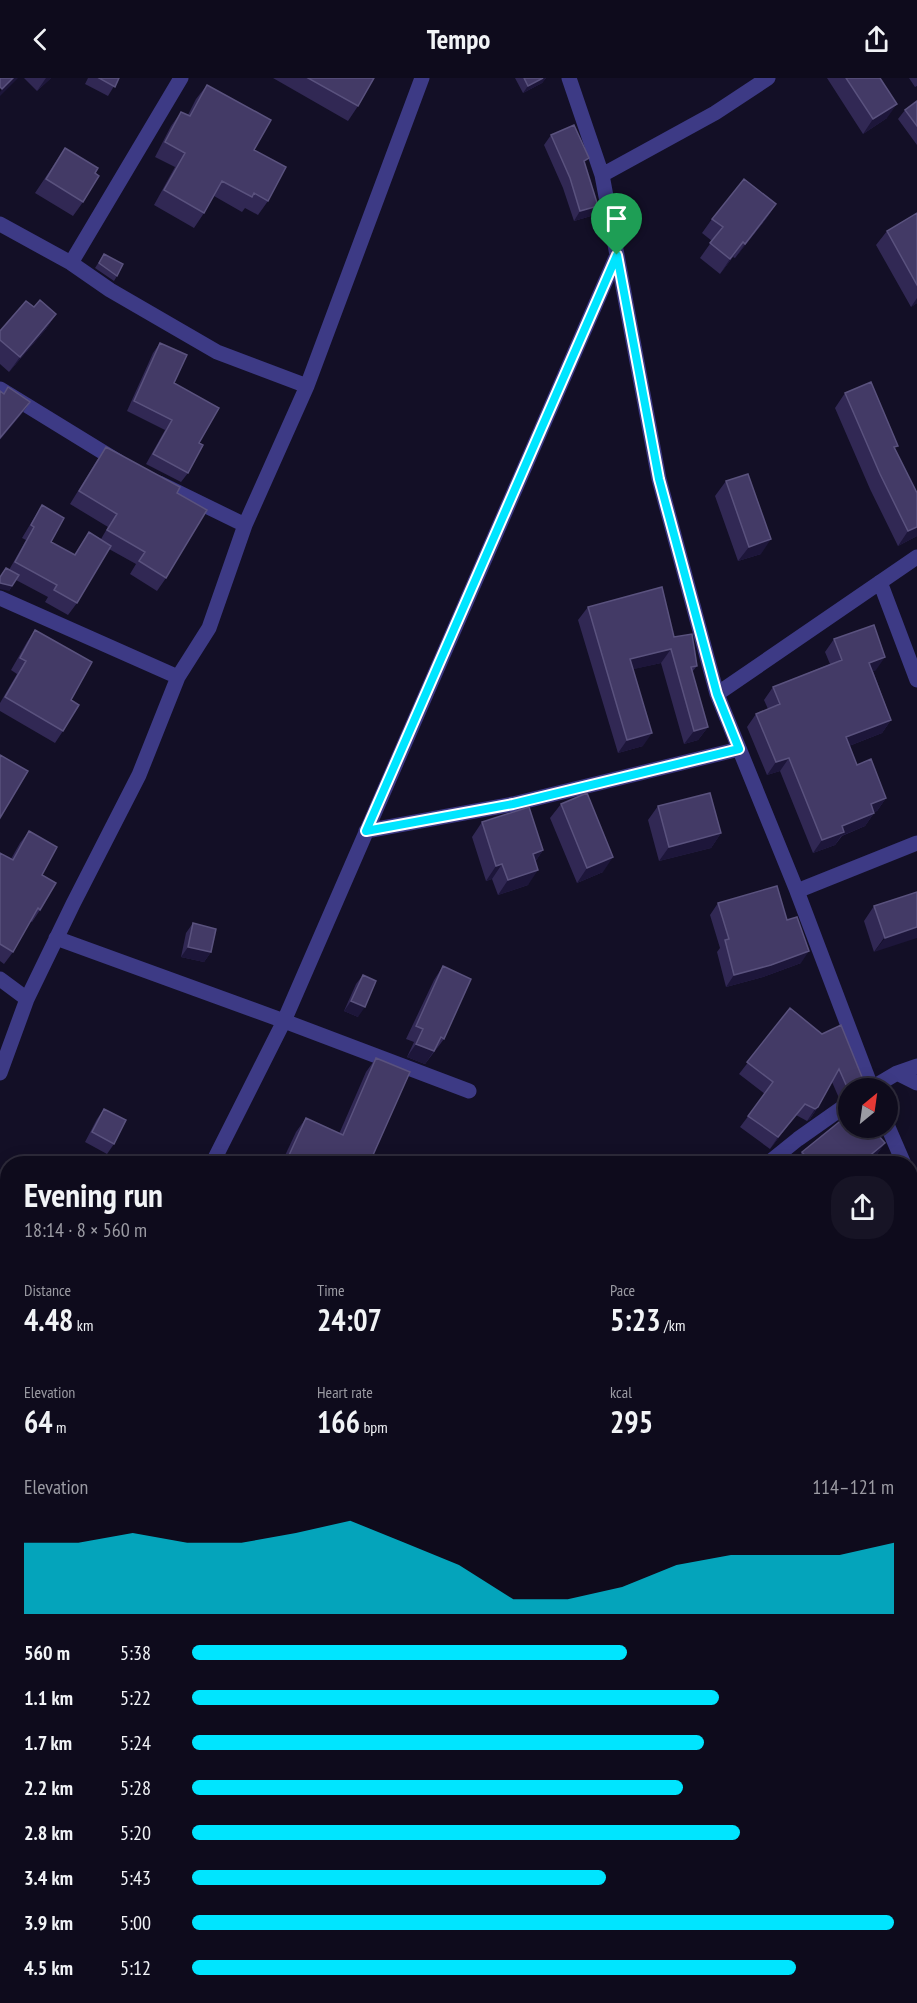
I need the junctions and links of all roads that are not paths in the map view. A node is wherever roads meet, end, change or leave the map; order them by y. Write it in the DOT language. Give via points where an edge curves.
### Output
graph roads {
  1 [pos="182,78"];
  2 [pos="422,78"];
  3 [pos="569,78"];
  4 [pos="768,78"];
  5 [pos="602,175"];
  6 [pos="0,224"];
  7 [pos="617,255"];
  8 [pos="70,263"];
  9 [pos="308,386"];
  10 [pos="0,389"];
  11 [pos="245,525"];
  12 [pos="917,557"];
  13 [pos="879,582"];
  14 [pos="0,598"];
  15 [pos="178,677"];
  16 [pos="917,680"];
  17 [pos="717,694"];
  18 [pos="739,749"];
  19 [pos="366,831"];
  20 [pos="917,843"];
  21 [pos="797,891"];
  22 [pos="56,938"];
  23 [pos="0,979"];
  24 [pos="27,999"];
  25 [pos="284,1021"];
  26 [pos="917,1066"];
  27 [pos="0,1073"];
  28 [pos="897,1073"];
  29 [pos="867,1078"];
  30 [pos="889,1078"];
  31 [pos="917,1083"];
  32 [pos="469,1091"];
  33 [pos="838,1111"];
  34 [pos="893,1138"];
  35 [pos="216,1156"];
  36 [pos="777,1156"];
  37 [pos="901,1156"];
  1 -- 8 [label="street"];
  2 -- 9 [label="street"];
  3 -- 5 [label="street"];
  4 -- 5 [label="street" via="716,113"];
  5 -- 7 [label="street"];
  6 -- 8 [label="street"];
  7 -- 17 [label="street" via="659,479"];
  7 -- 19 [label="street"];
  8 -- 9 [label="street" via="218,352"];
  9 -- 11 [label="street"];
  10 -- 11 [label="street" via="137,472"];
  11 -- 15 [label="street" via="209,628"];
  12 -- 13 [label="street"];
  13 -- 16 [label="street"];
  13 -- 17 [label="street"];
  14 -- 15 [label="street"];
  15 -- 22 [label="street" via="139,775"];
  17 -- 18 [label="street"];
  18 -- 19 [label="street" via="513,804"];
  18 -- 21 [label="street"];
  19 -- 25 [label="street"];
  20 -- 21 [label="street"];
  21 -- 29 [label="street"];
  22 -- 24 [label="street"];
  22 -- 25 [label="street"];
  23 -- 24 [label="street"];
  24 -- 27 [label="street"];
  25 -- 32 [label="street"];
  25 -- 35 [label="street"];
  26 -- 28 [label="street"];
  28 -- 30 [label="street"];
  28 -- 31 [label="street"];
  33 -- 36 [label="street"];
  34 -- 37 [label="street"];
}
